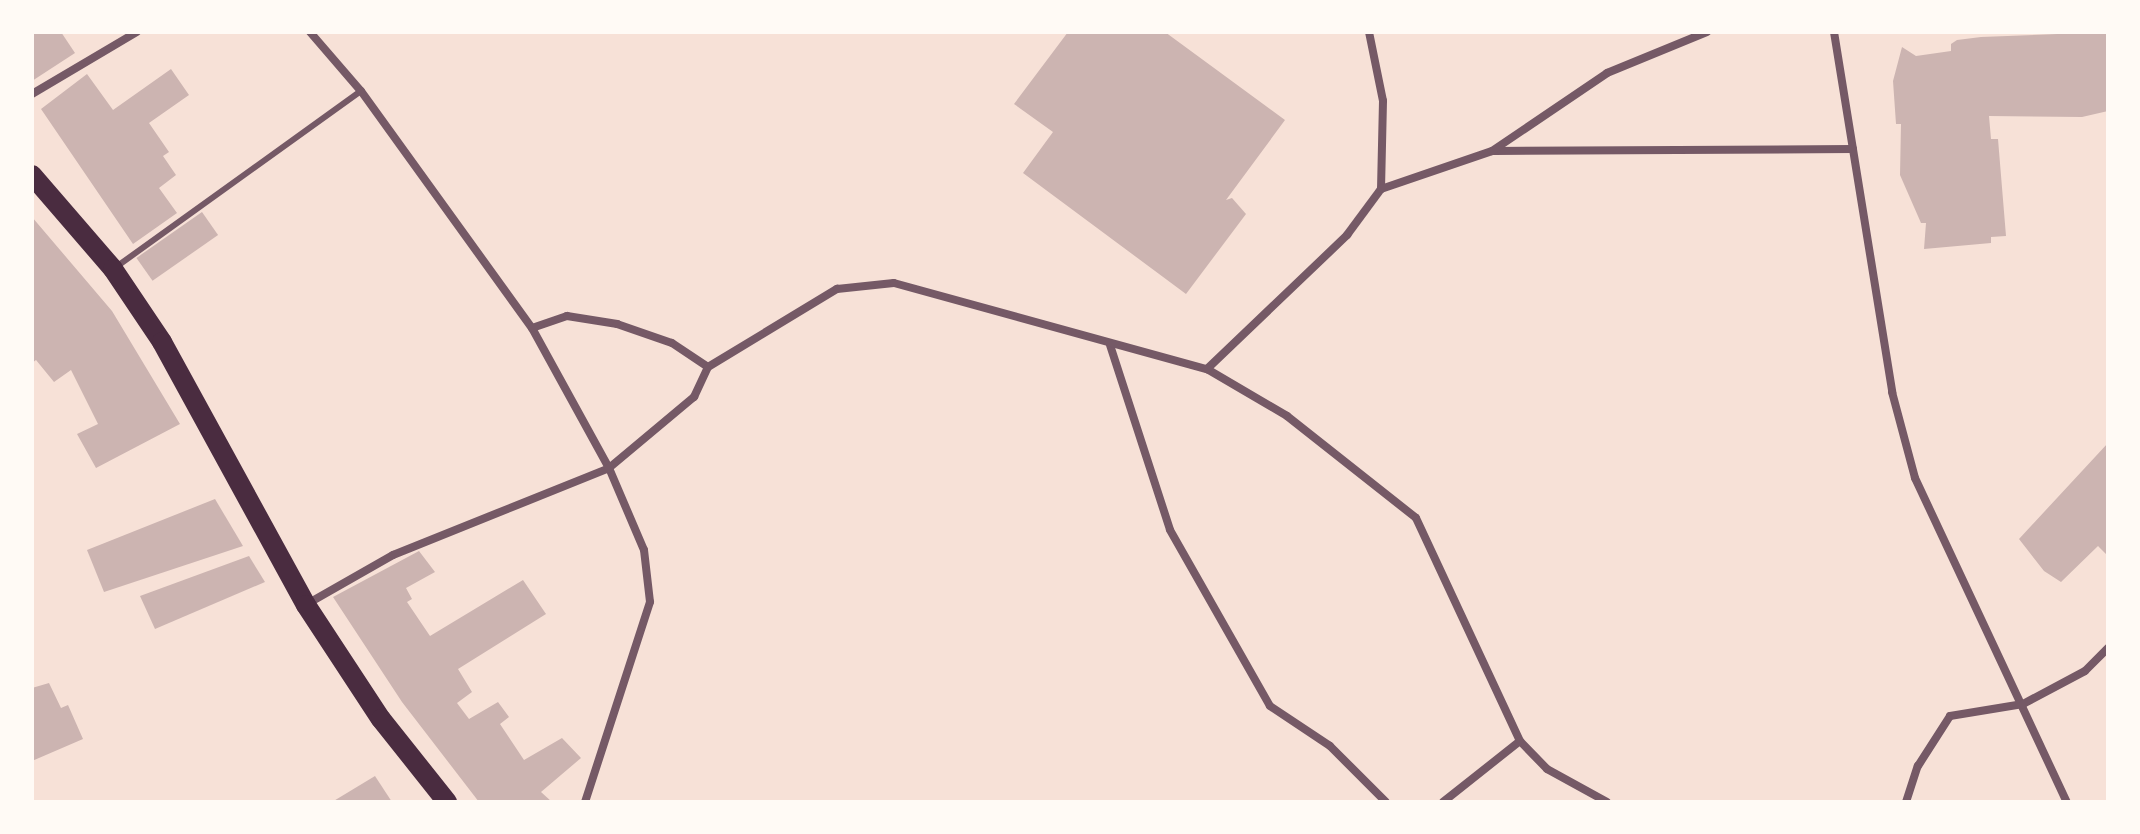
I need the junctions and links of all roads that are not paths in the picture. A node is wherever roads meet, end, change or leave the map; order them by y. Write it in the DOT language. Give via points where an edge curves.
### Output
graph roads {
  1 [pos="137,32"];
  2 [pos="310,32"];
  3 [pos="1369,32"];
  4 [pos="1707,32"];
  5 [pos="1834,32"];
  6 [pos="361,91"];
  7 [pos="32,94"];
  8 [pos="1853,149"];
  9 [pos="1492,151"];
  10 [pos="32,175"];
  11 [pos="1381,189"];
  12 [pos="113,269"];
  13 [pos="532,328"];
  14 [pos="1110,345"];
  15 [pos="708,367"];
  16 [pos="1207,369"];
  17 [pos="609,468"];
  18 [pos="306,605"];
  19 [pos="2108,648"];
  20 [pos="2023,704"];
  21 [pos="1520,741"];
  22 [pos="447,802"];
  23 [pos="585,802"];
  24 [pos="1386,802"];
  25 [pos="1443,802"];
  26 [pos="1607,802"];
  27 [pos="1906,802"];
  28 [pos="2067,802"];
  1 -- 7 [label="street"];
  2 -- 6 [label="street"];
  3 -- 11 [label="street" via="1383,101"];
  4 -- 9 [label="street" via="1607,73"];
  5 -- 8 [label="street"];
  6 -- 12 [label="lane"];
  6 -- 13 [label="street"];
  8 -- 9 [label="street"];
  8 -- 20 [label="street" via="1892,392 1915,478"];
  9 -- 11 [label="street"];
  10 -- 12 [label="main road"];
  11 -- 16 [label="street" via="1347,235"];
  12 -- 18 [label="main road" via="162,342"];
  13 -- 15 [label="street" via="567,316 617,324 672,343"];
  13 -- 17 [label="street"];
  14 -- 15 [label="street" via="894,283 837,289"];
  14 -- 16 [label="street"];
  14 -- 24 [label="street" via="1170,530 1270,706 1330,746"];
  15 -- 17 [label="street" via="694,397"];
  16 -- 21 [label="street" via="1287,416 1416,518"];
  17 -- 18 [label="street" via="393,555"];
  17 -- 23 [label="street" via="644,550 650,602"];
  18 -- 22 [label="main road" via="381,719"];
  19 -- 20 [label="street" via="2085,671"];
  20 -- 27 [label="street" via="1950,716 1918,766"];
  20 -- 28 [label="street"];
  21 -- 25 [label="street"];
  21 -- 26 [label="street" via="1547,769"];
}
